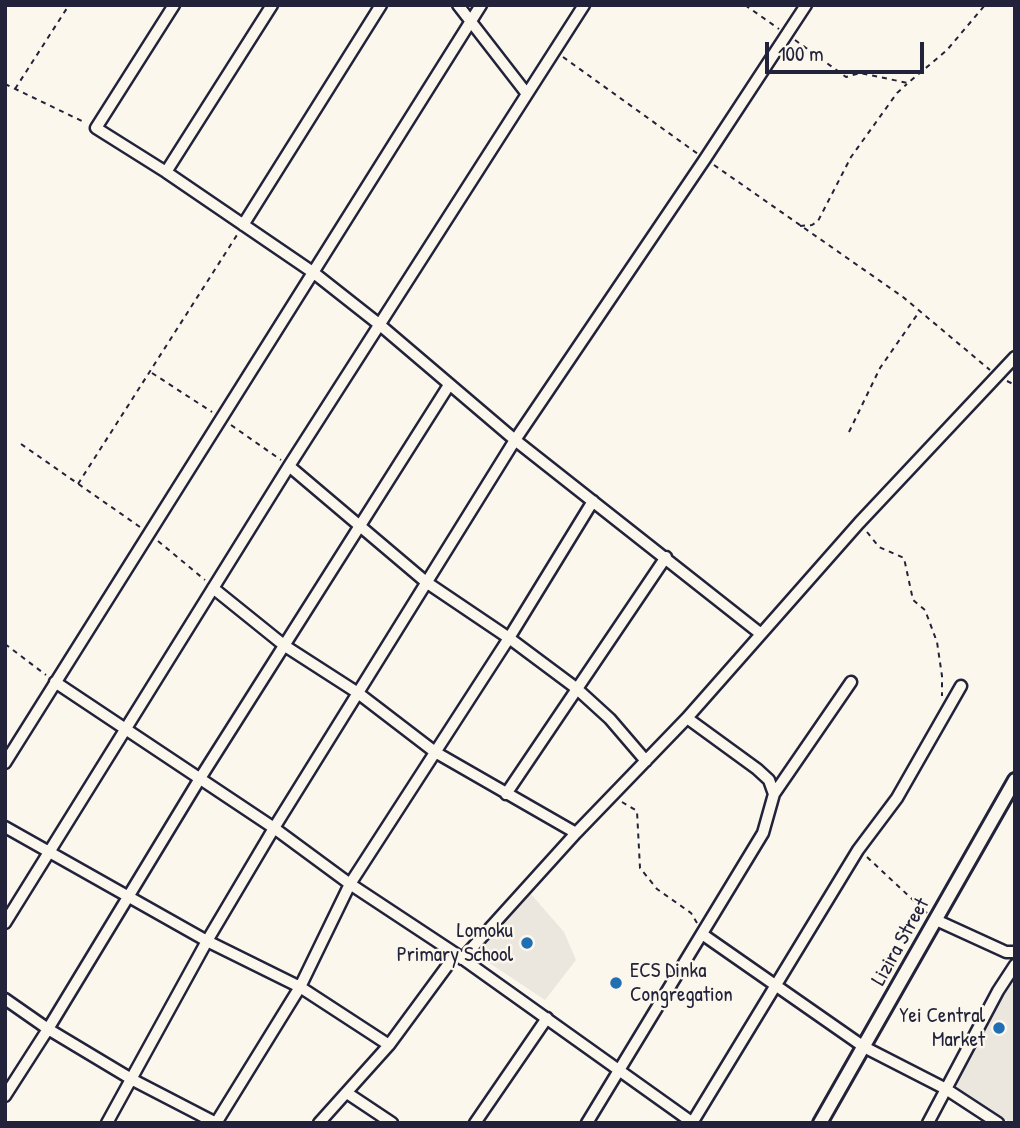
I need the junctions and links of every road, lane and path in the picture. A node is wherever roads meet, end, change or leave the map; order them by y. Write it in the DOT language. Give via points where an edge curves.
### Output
graph roads {
  1 [pos="69,5"];
  2 [pos="174,5"];
  3 [pos="272,5"];
  4 [pos="381,5"];
  5 [pos="458,5"];
  6 [pos="481,5"];
  7 [pos="584,5"];
  8 [pos="806,5"];
  9 [pos="985,5"];
  10 [pos="472,20"];
  11 [pos="554,51"];
  12 [pos="846,77"];
  13 [pos="908,83"];
  14 [pos="5,84"];
  15 [pos="15,89"];
  16 [pos="527,94"];
  17 [pos="96,128"];
  18 [pos="705,159"];
  19 [pos="166,172"];
  20 [pos="243,225"];
  21 [pos="799,226"];
  22 [pos="314,273"];
  23 [pos="919,311"];
  24 [pos="380,325"];
  25 [pos="1015,356"];
  26 [pos="997,375"];
  27 [pos="449,385"];
  28 [pos="849,432"];
  29 [pos="515,440"];
  30 [pos="20,444"];
  31 [pos="289,466"];
  32 [pos="78,484"];
  33 [pos="593,501"];
  34 [pos="859,523"];
  35 [pos="360,526"];
  36 [pos="150,534"];
  37 [pos="666,557"];
  38 [pos="426,582"];
  39 [pos="213,588"];
  40 [pos="761,634"];
  41 [pos="509,638"];
  42 [pos="5,644"];
  43 [pos="285,646"];
  44 [pos="55,681"];
  45 [pos="851,682"];
  46 [pos="961,686"];
  47 [pos="576,688"];
  48 [pos="358,693"];
  49 [pos="942,699"];
  50 [pos="687,718"];
  51 [pos="125,728"];
  52 [pos="435,752"];
  53 [pos="646,761"];
  54 [pos="5,763"];
  55 [pos="199,780"];
  56 [pos="1015,780"];
  57 [pos="506,794"];
  58 [pos="775,794"];
  59 [pos="613,795"];
  60 [pos="5,827"];
  61 [pos="274,828"];
  62 [pos="576,833"];
  63 [pos="858,850"];
  64 [pos="50,852"];
  65 [pos="349,884"];
  66 [pos="128,895"];
  67 [pos="936,920"];
  68 [pos="5,923"];
  69 [pos="702,934"];
  70 [pos="207,941"];
  71 [pos="1015,952"];
  72 [pos="459,956"];
  73 [pos="1015,965"];
  74 [pos="774,986"];
  75 [pos="300,987"];
  76 [pos="5,999"];
  77 [pos="547,1018"];
  78 [pos="48,1029"];
  79 [pos="389,1045"];
  80 [pos="864,1047"];
  81 [pos="620,1071"];
  82 [pos="133,1080"];
  83 [pos="946,1088"];
  84 [pos="346,1093"];
  85 [pos="5,1096"];
  86 [pos="107,1123"];
  87 [pos="216,1123"];
  88 [pos="319,1123"];
  89 [pos="392,1123"];
  90 [pos="475,1123"];
  91 [pos="587,1123"];
  92 [pos="693,1123"];
  93 [pos="820,1123"];
  94 [pos="928,1123"];
  95 [pos="998,1123"];
  1 -- 15 [label="path"];
  2 -- 17 [label="street"];
  3 -- 19 [label="street"];
  4 -- 20 [label="street"];
  5 -- 10 [label="street"];
  6 -- 10 [label="street"];
  7 -- 11 [label="street"];
  8 -- 18 [label="street"];
  9 -- 13 [label="path" via="947,50"];
  10 -- 16 [label="street"];
  10 -- 22 [label="street"];
  11 -- 16 [label="street"];
  11 -- 18 [label="path"];
  12 -- 13 [label="path" via="860,73"];
  13 -- 21 [label="path" via="851,157 818,221"];
  14 -- 15 [label="path"];
  15 -- 17 [label="path"];
  16 -- 24 [label="street"];
  17 -- 19 [label="street"];
  18 -- 21 [label="path"];
  18 -- 29 [label="street"];
  19 -- 20 [label="street"];
  20 -- 22 [label="street"];
  20 -- 32 [label="path"];
  21 -- 23 [label="path"];
  22 -- 24 [label="street"];
  22 -- 36 [label="street"];
  23 -- 26 [label="path"];
  23 -- 28 [label="path" via="880,368"];
  24 -- 27 [label="street"];
  24 -- 31 [label="street"];
  25 -- 26 [label="street"];
  26 -- 34 [label="street"];
  27 -- 29 [label="street"];
  27 -- 35 [label="street"];
  29 -- 33 [label="street"];
  29 -- 38 [label="street"];
  30 -- 32 [label="path"];
  31 -- 35 [label="street"];
  31 -- 39 [label="street"];
  32 -- 36 [label="path"];
  33 -- 37 [label="street"];
  33 -- 41 [label="street"];
  34 -- 40 [label="street"];
  34 -- 49 [label="path" via="879,547 904,558 914,600 925,610 937,642"];
  35 -- 38 [label="street"];
  35 -- 43 [label="street"];
  36 -- 39 [label="path"];
  36 -- 44 [label="street"];
  37 -- 40 [label="street"];
  37 -- 47 [label="street"];
  38 -- 41 [label="street"];
  38 -- 48 [label="street"];
  39 -- 43 [label="street"];
  39 -- 51 [label="street"];
  40 -- 50 [label="street"];
  41 -- 47 [label="street"];
  41 -- 52 [label="street"];
  42 -- 44 [label="path"];
  43 -- 48 [label="street"];
  43 -- 55 [label="street"];
  44 -- 51 [label="street"];
  44 -- 54 [label="street"];
  45 -- 58 [label="street"];
  46 -- 63 [label="street" via="897,798"];
  47 -- 53 [label="street"];
  47 -- 57 [label="street"];
  48 -- 52 [label="street"];
  48 -- 61 [label="street"];
  50 -- 53 [label="street"];
  50 -- 58 [label="street" via="757,769"];
  51 -- 55 [label="street"];
  51 -- 64 [label="street"];
  52 -- 57 [label="street"];
  52 -- 65 [label="street"];
  53 -- 59 [label="street"];
  55 -- 61 [label="street"];
  55 -- 66 [label="street"];
  56 -- 67 [label="street, Lizira Street"];
  57 -- 62 [label="street"];
  58 -- 69 [label="street" via="763,833"];
  59 -- 62 [label="street"];
  59 -- 69 [label="path" via="637,811 640,868 657,889 691,913"];
  60 -- 64 [label="street"];
  61 -- 65 [label="street"];
  61 -- 70 [label="street"];
  62 -- 72 [label="street"];
  63 -- 67 [label="path"];
  63 -- 74 [label="street"];
  64 -- 66 [label="street"];
  64 -- 68 [label="street"];
  65 -- 72 [label="street"];
  65 -- 75 [label="street"];
  66 -- 70 [label="street"];
  66 -- 78 [label="street"];
  67 -- 71 [label="street"];
  67 -- 80 [label="street, Lizira Street"];
  69 -- 74 [label="street"];
  69 -- 81 [label="street"];
  70 -- 75 [label="street"];
  70 -- 82 [label="street"];
  72 -- 77 [label="street"];
  72 -- 79 [label="street"];
  73 -- 83 [label="street"];
  74 -- 80 [label="street"];
  74 -- 92 [label="street"];
  75 -- 79 [label="street"];
  75 -- 87 [label="street"];
  76 -- 78 [label="street"];
  77 -- 81 [label="street"];
  77 -- 90 [label="street"];
  78 -- 82 [label="street"];
  78 -- 85 [label="street"];
  79 -- 84 [label="street"];
  80 -- 83 [label="street"];
  80 -- 93 [label="street, Lizira Street"];
  81 -- 91 [label="street"];
  81 -- 92 [label="street"];
  82 -- 86 [label="street"];
  82 -- 87 [label="street"];
  83 -- 94 [label="street"];
  83 -- 95 [label="street"];
  84 -- 88 [label="street"];
  84 -- 89 [label="street"];
}
